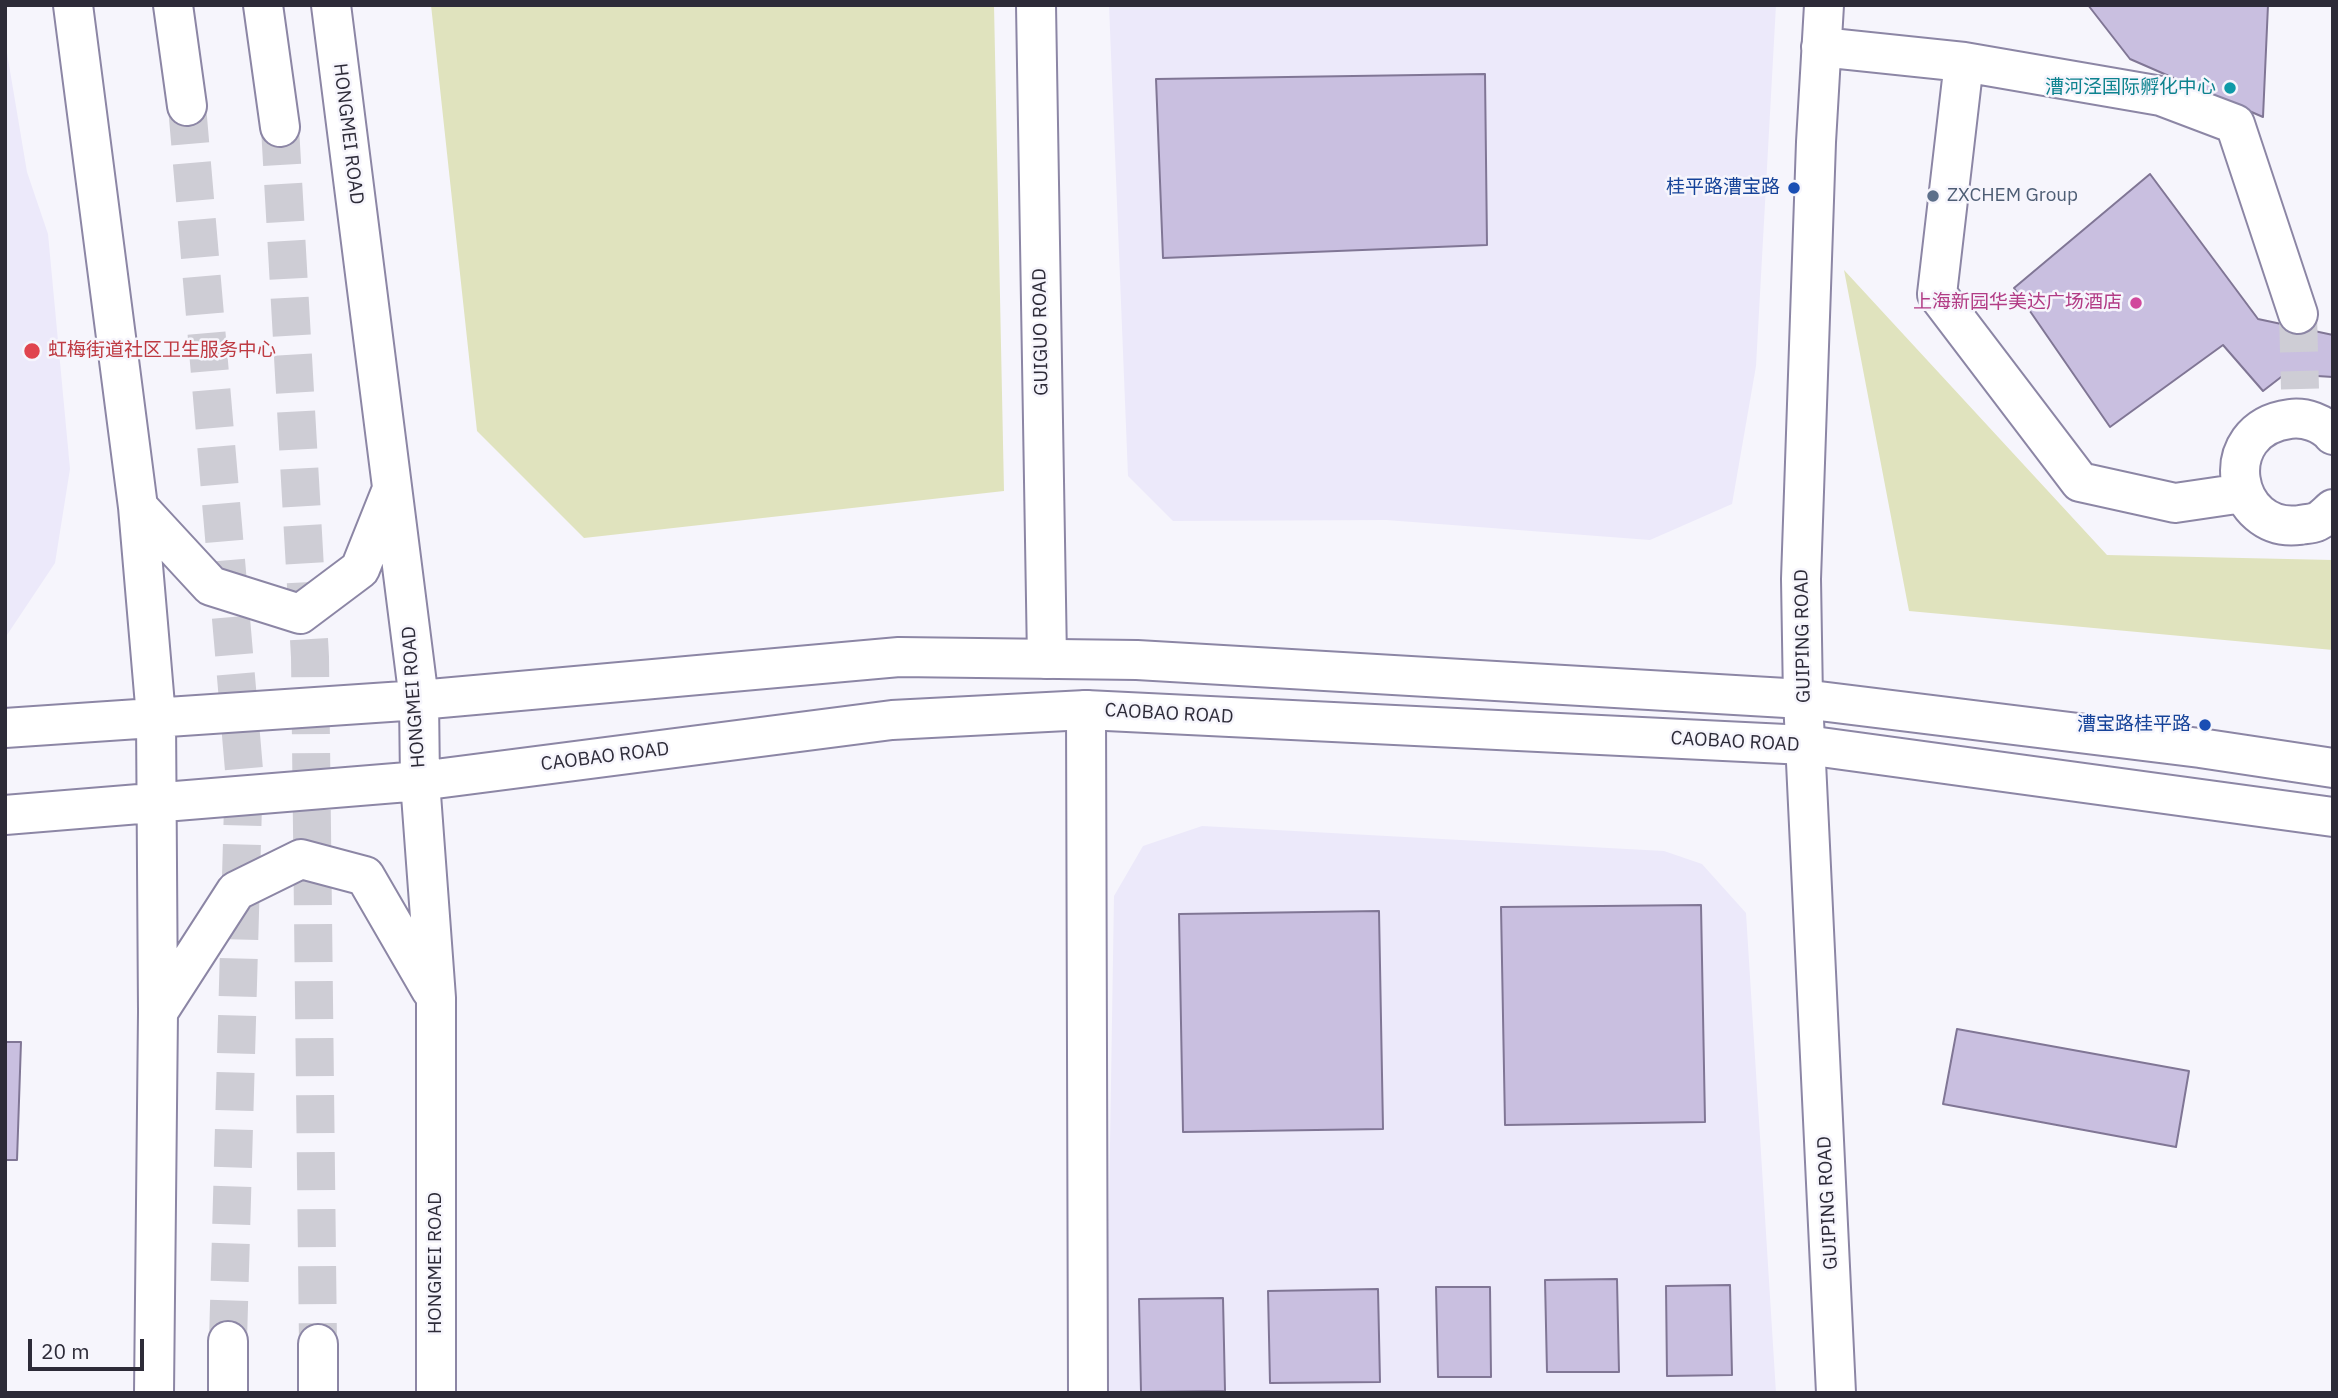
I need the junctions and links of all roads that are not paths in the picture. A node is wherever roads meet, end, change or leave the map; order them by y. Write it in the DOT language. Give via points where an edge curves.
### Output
graph roads {
  1 [pos="73,5"];
  2 [pos="173,5"];
  3 [pos="263,5"];
  4 [pos="331,5"];
  5 [pos="1036,5"];
  6 [pos="1824,5"];
  7 [pos="1821,47"];
  8 [pos="1964,62"];
  9 [pos="187,106"];
  10 [pos="280,127"];
  11 [pos="2298,314"];
  12 [pos="2311,414"];
  13 [pos="393,486"];
  14 [pos="2243,493"];
  15 [pos="138,507"];
  16 [pos="2333,509"];
  17 [pos="1047,659"];
  18 [pos="419,699"];
  19 [pos="1803,699"];
  20 [pos="1086,710"];
  21 [pos="156,717"];
  22 [pos="5,728"];
  23 [pos="1806,745"];
  24 [pos="2333,768"];
  25 [pos="420,781"];
  26 [pos="156,803"];
  27 [pos="5,815"];
  28 [pos="2333,817"];
  29 [pos="436,998"];
  30 [pos="158,1012"];
  31 [pos="228,1341"];
  32 [pos="318,1344"];
  33 [pos="155,1393"];
  34 [pos="228,1393"];
  35 [pos="318,1393"];
  36 [pos="436,1393"];
  37 [pos="1088,1393"];
  38 [pos="1836,1393"];
  1 -- 15 [label="main road"];
  2 -- 9 [label="main road"];
  3 -- 10 [label="main road"];
  4 -- 13 [label="main road, HONGMEI ROAD"];
  5 -- 17 [label="main road, GUIGUO ROAD"];
  6 -- 7 [label="main road, GUIPING ROAD"];
  7 -- 8 [label="main road"];
  7 -- 19 [label="main road, GUIPING ROAD" via="1801,579"];
  8 -- 11 [label="main road" via="2161,96 2235,124"];
  8 -- 14 [label="main road" via="1937,294 2080,482 2175,503"];
  12 -- 14 [label="main road" via="2273,421 2250,439 2239,465"];
  13 -- 15 [label="main road" via="360,569 300,614 211,586"];
  13 -- 18 [label="main road, HONGMEI ROAD"];
  14 -- 16 [label="main road" via="2260,516 2287,527 2315,523"];
  15 -- 21 [label="main road"];
  17 -- 18 [label="main road" via="899,657"];
  17 -- 19 [label="main road"];
  18 -- 21 [label="main road"];
  18 -- 25 [label="main road, HONGMEI ROAD"];
  19 -- 23 [label="main road, GUIPING ROAD"];
  19 -- 24 [label="main road"];
  20 -- 23 [label="main road, CAOBAO ROAD"];
  20 -- 25 [label="main road, CAOBAO ROAD" via="892,720"];
  20 -- 37 [label="main road"];
  21 -- 22 [label="main road"];
  21 -- 26 [label="main road"];
  23 -- 28 [label="main road, CAOBAO ROAD"];
  23 -- 38 [label="main road, GUIPING ROAD"];
  25 -- 26 [label="main road, CAOBAO ROAD"];
  25 -- 29 [label="main road, HONGMEI ROAD"];
  26 -- 27 [label="main road, CAOBAO ROAD"];
  26 -- 30 [label="main road"];
  29 -- 30 [label="main road" via="365,876 301,859 236,891"];
  29 -- 36 [label="main road, HONGMEI ROAD"];
  30 -- 33 [label="main road"];
  31 -- 34 [label="main road"];
  32 -- 35 [label="main road"];
}
